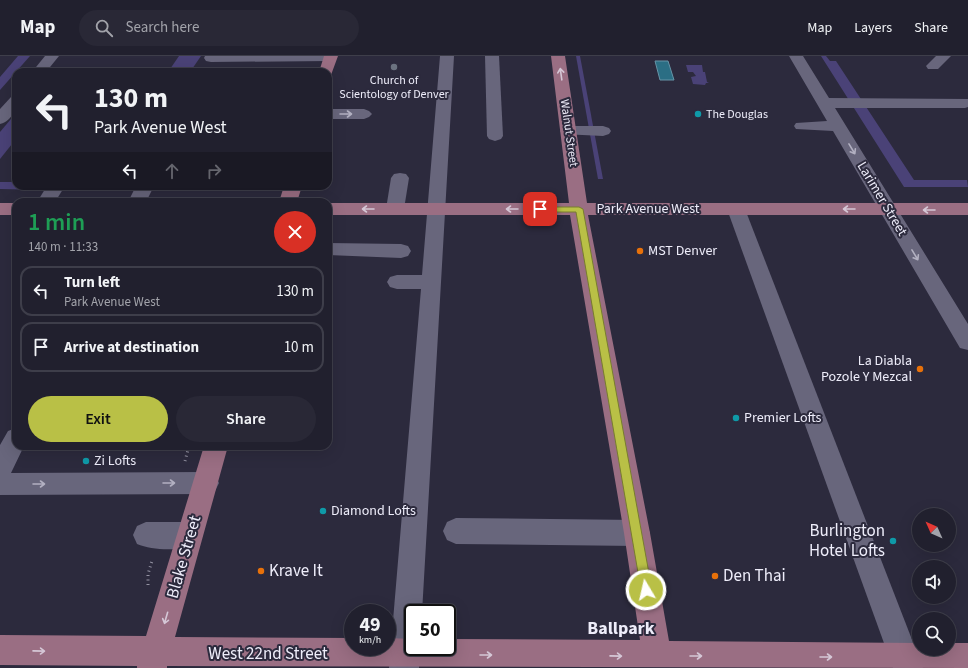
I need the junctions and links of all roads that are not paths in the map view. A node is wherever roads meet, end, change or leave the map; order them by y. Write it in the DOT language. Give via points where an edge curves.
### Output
graph roads {
  1 [pos="52,56"];
  2 [pos="330,56"];
  3 [pos="447,56"];
  4 [pos="492,56"];
  5 [pos="558,56"];
  6 [pos="796,56"];
  7 [pos="211,57"];
  8 [pos="42,68"];
  9 [pos="206,68"];
  10 [pos="327,68"];
  11 [pos="824,103"];
  12 [pos="965,103"];
  13 [pos="12,105"];
  14 [pos="332,114"];
  15 [pos="364,114"];
  16 [pos="0,119"];
  17 [pos="802,126"];
  18 [pos="838,126"];
  19 [pos="603,130"];
  20 [pos="568,131"];
  21 [pos="495,136"];
  22 [pos="400,178"];
  23 [pos="0,209"];
  24 [pos="12,209"];
  25 [pos="332,209"];
  26 [pos="396,209"];
  27 [pos="436,209"];
  28 [pos="579,209"];
  29 [pos="736,209"];
  30 [pos="888,210"];
  31 [pos="968,210"];
  32 [pos="332,249"];
  33 [pos="401,250"];
  34 [pos="397,282"];
  35 [pos="431,282"];
  36 [pos="968,342"];
  37 [pos="12,446"];
  38 [pos="215,450"];
  39 [pos="0,469"];
  40 [pos="206,483"];
  41 [pos="0,484"];
  42 [pos="456,531"];
  43 [pos="637,533"];
  44 [pos="190,534"];
  45 [pos="150,546"];
  46 [pos="0,650"];
  47 [pos="968,658"];
  48 [pos="154,660"];
  49 [pos="351,661"];
  50 [pos="404,661"];
  51 [pos="457,662"];
  52 [pos="658,662"];
  53 [pos="906,663"];
  1 -- 8 [label="street"];
  2 -- 7 [label="street"];
  2 -- 10 [label="main road"];
  3 -- 27 [label="street"];
  4 -- 21 [label="street"];
  20 -- 5 [label="main road, Walnut Street, one-way"];
  6 -- 11 [label="street, Larimer Street"];
  7 -- 9 [label="street"];
  11 -- 12 [label="street"];
  11 -- 18 [label="street, Larimer Street"];
  13 -- 16 [label="street"];
  14 -- 15 [label="street, one-way"];
  17 -- 18 [label="street"];
  18 -- 30 [label="street, Larimer Street, one-way"];
  19 -- 20 [label="street"];
  20 -- 28 [label="main road, Walnut Street"];
  22 -- 26 [label="street"];
  23 -- 24 [label="main road"];
  26 -- 25 [label="main road, Park Avenue West, one-way"];
  26 -- 27 [label="main road, Park Avenue West"];
  28 -- 27 [label="main road, Park Avenue West, one-way"];
  27 -- 35 [label="street"];
  28 -- 29 [label="main road, Park Avenue West"];
  28 -- 43 [label="main road, Walnut Street"];
  30 -- 29 [label="main road, Park Avenue West, one-way"];
  29 -- 53 [label="street"];
  31 -- 30 [label="main road, Park Avenue West, one-way"];
  30 -- 36 [label="street, Larimer Street, one-way"];
  32 -- 33 [label="street"];
  34 -- 35 [label="street"];
  35 -- 50 [label="street"];
  37 -- 39 [label="street"];
  38 -- 40 [label="main road, Blake Street"];
  41 -- 40 [label="street, one-way"];
  40 -- 44 [label="main road, Blake Street"];
  42 -- 43 [label="street"];
  43 -- 52 [label="main road, Walnut Street"];
  44 -- 45 [label="street"];
  44 -- 48 [label="main road, Blake Street, one-way"];
  46 -- 48 [label="main road, West 22nd Street, one-way"];
  47 -- 53 [label="main road, West 22nd Street"];
  48 -- 49 [label="main road, West 22nd Street"];
  49 -- 50 [label="main road, West 22nd Street"];
  50 -- 51 [label="main road, West 22nd Street"];
  51 -- 52 [label="main road, West 22nd Street, one-way"];
  52 -- 53 [label="main road, West 22nd Street, one-way"];
}
